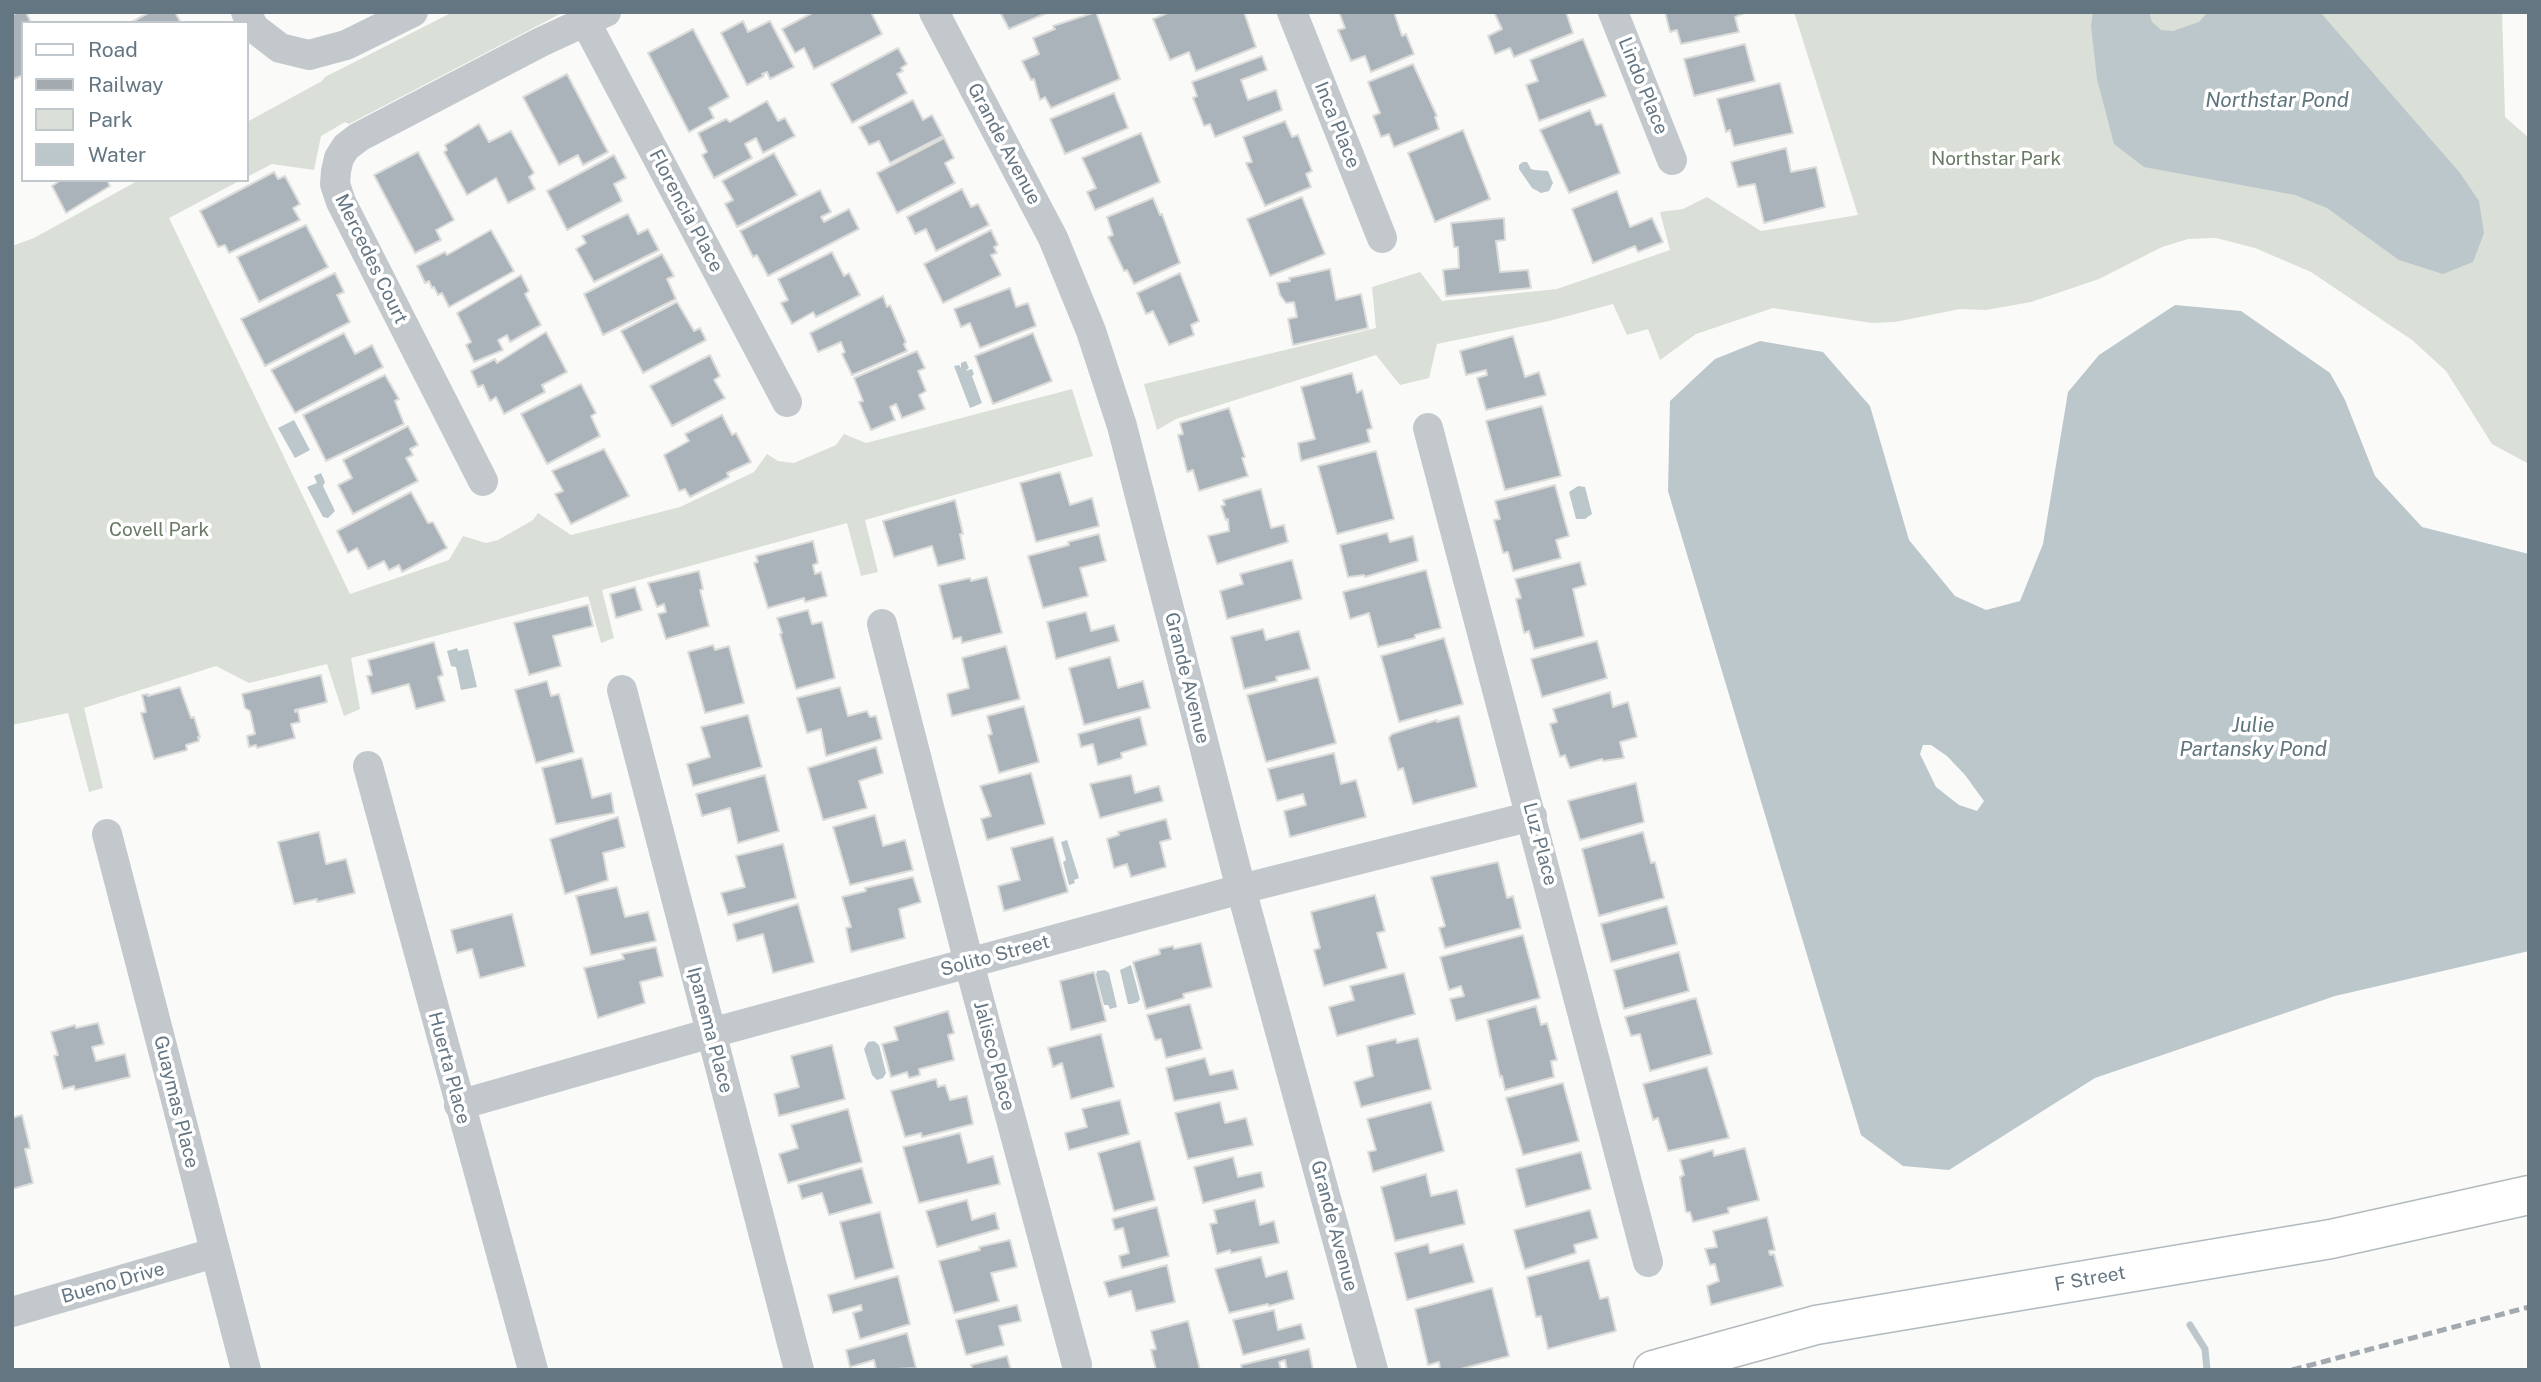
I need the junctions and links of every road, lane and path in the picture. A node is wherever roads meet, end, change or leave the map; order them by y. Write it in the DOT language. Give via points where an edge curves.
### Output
graph roads {
  1 [pos="246,12"];
  2 [pos="413,12"];
  3 [pos="934,12"];
  4 [pos="1292,12"];
  5 [pos="1613,12"];
  6 [pos="596,17"];
  7 [pos="1672,160"];
  8 [pos="1381,238"];
  9 [pos="787,402"];
  10 [pos="1428,428"];
  11 [pos="483,481"];
  12 [pos="882,624"];
  13 [pos="622,690"];
  14 [pos="368,766"];
  15 [pos="1532,816"];
  16 [pos="107,834"];
  17 [pos="1241,889"];
  18 [pos="969,963"];
  19 [pos="711,1033"];
  20 [pos="459,1105"];
  21 [pos="2529,1195"];
  22 [pos="215,1254"];
  23 [pos="1648,1262"];
  24 [pos="12,1312"];
  25 [pos="1077,1365"];
  26 [pos="246,1370"];
  27 [pos="533,1370"];
  28 [pos="799,1370"];
  29 [pos="1373,1370"];
  30 [pos="1653,1370"];
  1 -- 2 [label="street" via="254,28 280,48 309,55 346,45"];
  3 -- 17 [label="street, Grande Avenue" via="1053,238 1091,331 1122,426"];
  4 -- 8 [label="street, Inca Place"];
  5 -- 7 [label="street, Lindo Place"];
  6 -- 9 [label="street, Florencia Place"];
  6 -- 11 [label="street, Mercedes Court" via="359,137 339,158 335,184 341,202"];
  10 -- 15 [label="street, Luz Place"];
  12 -- 18 [label="street, Jalisco Place"];
  13 -- 19 [label="street, Ipanema Place"];
  14 -- 20 [label="street, Huerta Place"];
  15 -- 17 [label="street, Solito Street"];
  15 -- 23 [label="street, Luz Place"];
  16 -- 22 [label="street, Guaymas Place"];
  17 -- 18 [label="street, Solito Street"];
  17 -- 29 [label="street, Grande Avenue"];
  18 -- 19 [label="street, Solito Street"];
  18 -- 25 [label="street, Jalisco Place"];
  19 -- 20 [label="street, Solito Street"];
  19 -- 28 [label="street, Ipanema Place"];
  20 -- 27 [label="street, Huerta Place"];
  21 -- 30 [label="street, F Street" via="2331,1239 1816,1325"];
  22 -- 24 [label="street, Bueno Drive"];
  22 -- 26 [label="street, Guaymas Place"];
}
